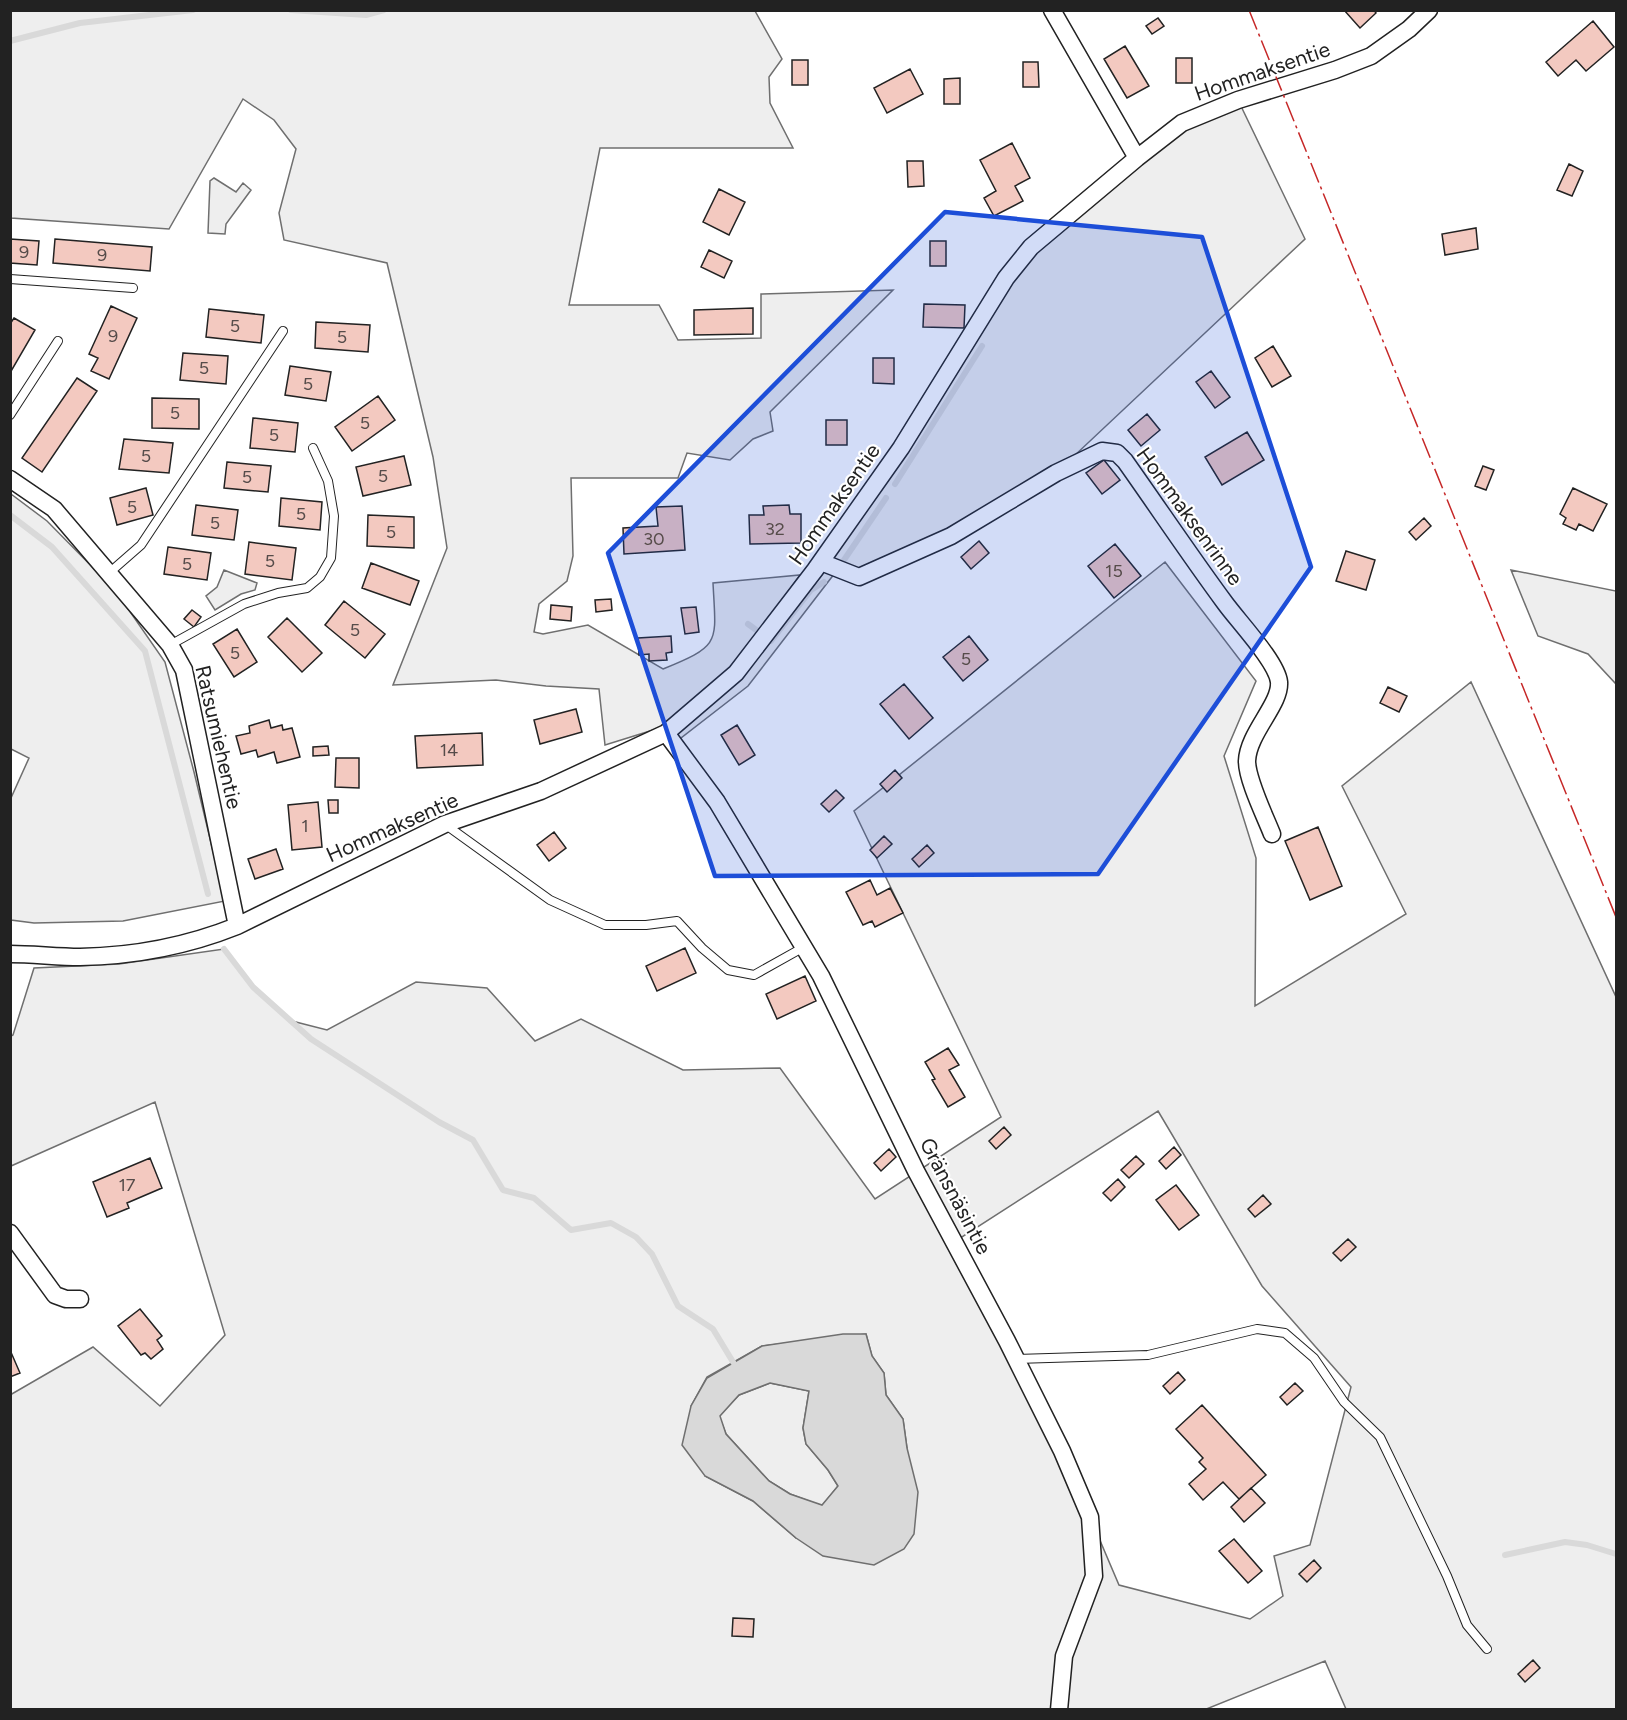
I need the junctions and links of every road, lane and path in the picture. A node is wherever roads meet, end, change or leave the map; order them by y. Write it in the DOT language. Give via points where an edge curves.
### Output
graph roads {
  1 [pos="1052,10"];
  2 [pos="1429,10"];
  3 [pos="1137,158"];
  4 [pos="10,279"];
  5 [pos="133,288"];
  6 [pos="283,331"];
  7 [pos="58,341"];
  8 [pos="10,415"];
  9 [pos="313,448"];
  10 [pos="10,479"];
  11 [pos="821,562"];
  12 [pos="109,573"];
  13 [pos="170,645"];
  14 [pos="666,733"];
  15 [pos="445,824"];
  16 [pos="1272,834"];
  17 [pos="237,926"];
  18 [pos="804,947"];
  19 [pos="10,954"];
  20 [pos="10,1233"];
  21 [pos="80,1299"];
  22 [pos="1017,1359"];
  23 [pos="1487,1649"];
  24 [pos="1059,1710"];
  1 -- 3 [label="street"];
  2 -- 3 [label="street, Hommaksentie" via="1371,56 1182,123"];
  3 -- 11 [label="street, Hommaksentie" via="1031,247 1006,278 875,486"];
  4 -- 5 [label="lane"];
  6 -- 12 [label="lane" via="141,545"];
  7 -- 8 [label="lane"];
  9 -- 13 [label="lane" via="328,481 334,516 331,558 320,577 307,588 244,604"];
  10 -- 12 [label="street, Ratsumiehentie" via="54,509"];
  11 -- 14 [label="street, Hommaksentie" via="736,673"];
  11 -- 16 [label="street, Hommaksenrinne" via="859,577 951,536 1056,473 1102,451 1117,453 1276,670 1280,684 1250,745 1247,762"];
  12 -- 13 [label="street, Ratsumiehentie"];
  13 -- 17 [label="street, Ratsumiehentie" via="184,670"];
  14 -- 15 [label="street, Hommaksentie" via="541,791"];
  14 -- 18 [label="street, Gränsnäsintie" via="717,802"];
  15 -- 17 [label="street, Hommaksentie"];
  15 -- 18 [label="lane" via="549,900 605,925 677,921 728,970 754,975"];
  17 -- 19 [label="street, Hommaksentie" via="204,939 141,952 79,957"];
  18 -- 22 [label="street, Gränsnäsintie" via="916,1171"];
  20 -- 21 [label="street" via="55,1295"];
  22 -- 23 [label="lane" via="1148,1355 1257,1329 1285,1334 1314,1358 1344,1402 1380,1437 1448,1576 1467,1625"];
  22 -- 24 [label="street, Gränsnäsintie" via="1090,1516 1094,1576 1064,1656"];
}
